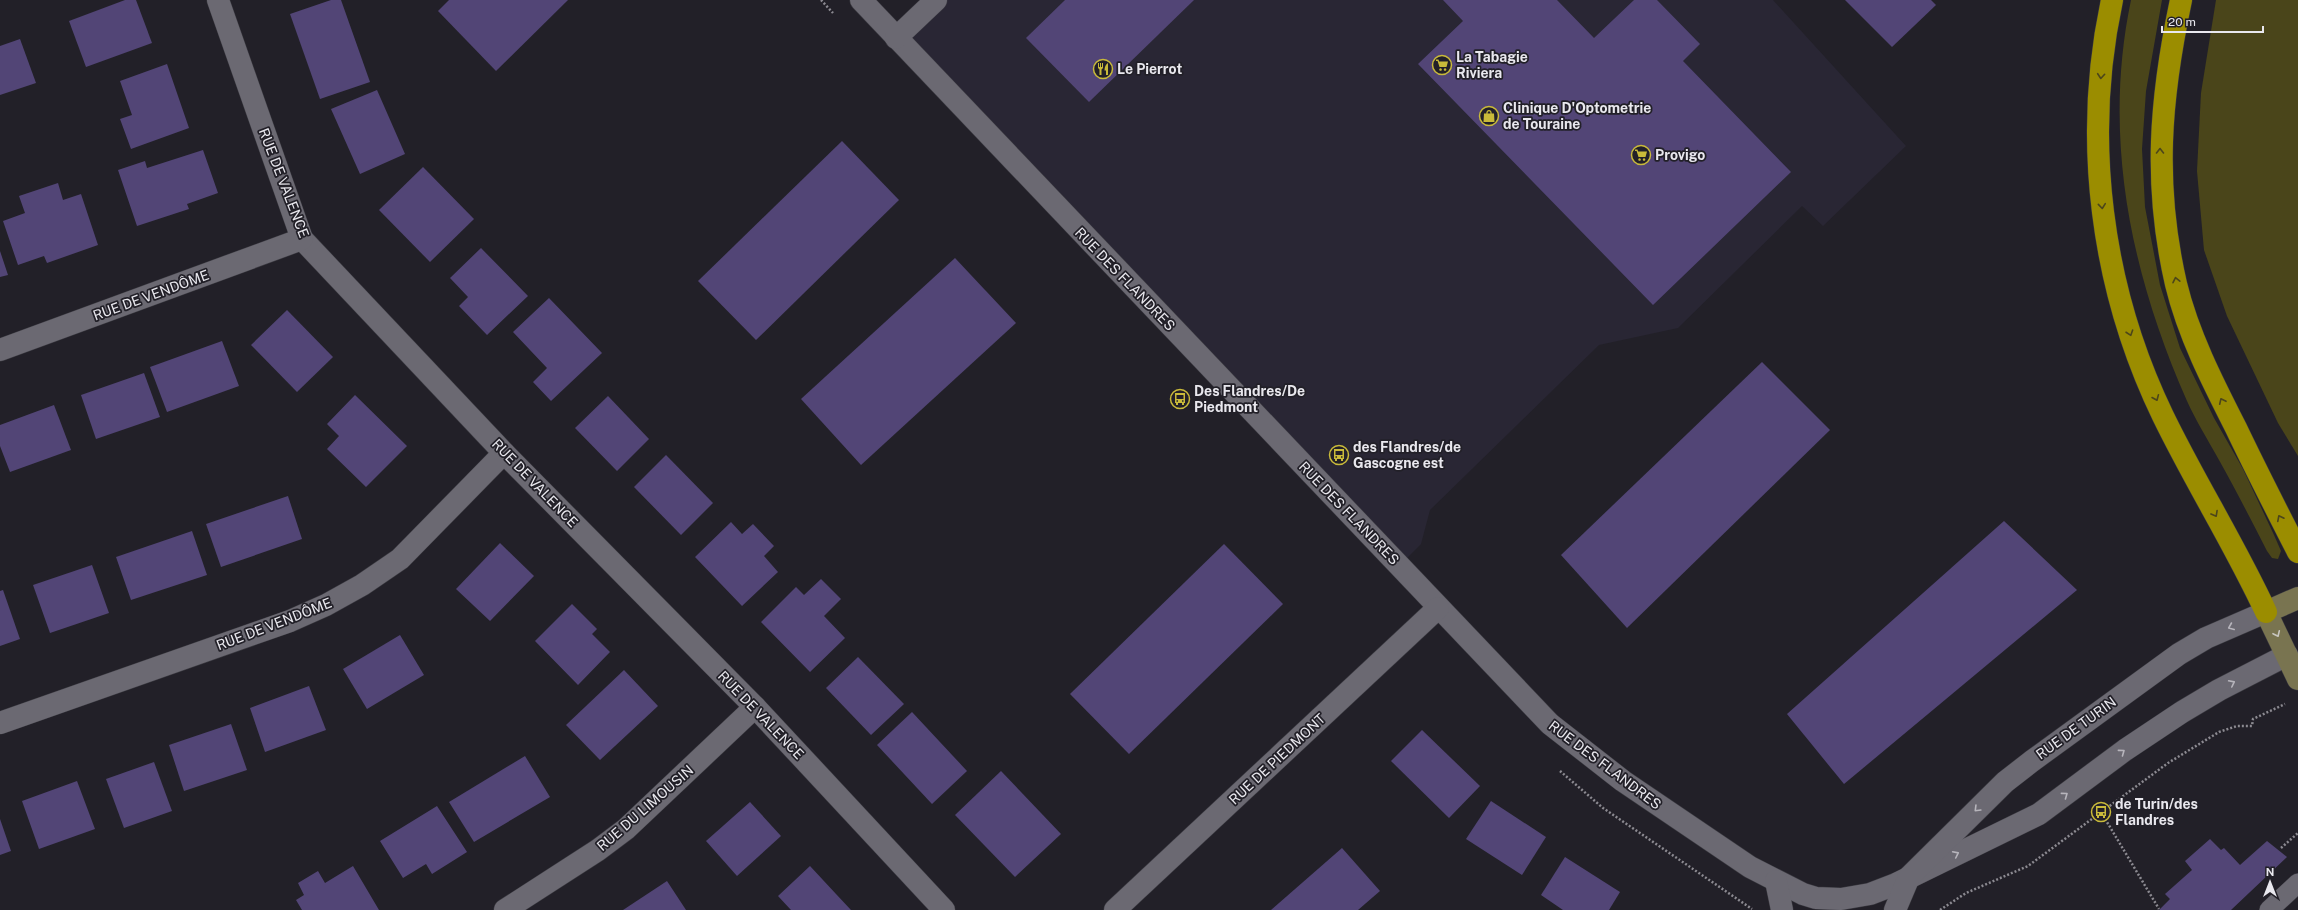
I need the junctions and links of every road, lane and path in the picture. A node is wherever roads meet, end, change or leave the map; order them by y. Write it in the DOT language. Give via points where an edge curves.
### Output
graph roads {
  1 [pos="218,0"];
  2 [pos="862,0"];
  3 [pos="936,0"];
  4 [pos="2112,0"];
  5 [pos="2181,0"];
  6 [pos="896,38"];
  7 [pos="302,239"];
  8 [pos="0,350"];
  9 [pos="504,453"];
  10 [pos="2298,552"];
  11 [pos="2298,598"];
  12 [pos="1438,608"];
  13 [pos="2266,612"];
  14 [pos="2292,653"];
  15 [pos="2298,679"];
  16 [pos="2292,701"];
  17 [pos="755,707"];
  18 [pos="0,723"];
  19 [pos="2101,812"];
  20 [pos="2298,833"];
  21 [pos="2282,848"];
  22 [pos="1909,877"];
  23 [pos="1776,881"];
  24 [pos="2298,883"];
  25 [pos="505,910"];
  26 [pos="944,910"];
  27 [pos="1115,910"];
  28 [pos="1782,910"];
  29 [pos="1895,910"];
  30 [pos="1940,910"];
  31 [pos="2159,910"];
  32 [pos="2269,910"];
  1 -- 7 [label="street, RUE DE VALENCE"];
  2 -- 6 [label="street, RUE DES FLANDRES"];
  3 -- 6 [label="street"];
  4 -- 13 [label="highway, one-way" via="2102,68 2099,129 2104,224 2116,284 2141,362 2162,414 2248,572"];
  10 -- 5 [label="highway, one-way" via="2210,376 2176,285 2165,222 2160,138 2166,77"];
  6 -- 12 [label="street, RUE DES FLANDRES"];
  7 -- 8 [label="street, RUE DE VENDÔME"];
  7 -- 9 [label="street, RUE DE VALENCE"];
  9 -- 17 [label="street, RUE DE VALENCE"];
  9 -- 18 [label="street, RUE DE VENDÔME" via="400,559 326,606"];
  11 -- 13 [label="street"];
  12 -- 23 [label="street, RUE DES FLANDRES" via="1532,707 1582,751 1694,830"];
  12 -- 27 [label="street, RUE DE PIEDMONT"];
  13 -- 14 [label="street, one-way"];
  13 -- 22 [label="street, RUE DE TURIN, one-way" via="2206,638 2157,668 2079,725 2005,782"];
  14 -- 15 [label="street"];
  22 -- 14 [label="street, one-way" via="2039,814 2125,750 2182,712"];
  16 -- 19 [label="path" via="2253,719 2252,726 2237,726 2219,732 2168,763"];
  17 -- 25 [label="street, RUE DU LIMOUSIN" via="626,829"];
  17 -- 26 [label="street, RUE DE VALENCE"];
  19 -- 30 [label="path" via="2028,866 1966,893"];
  19 -- 31 [label="path"];
  20 -- 21 [label="path"];
  22 -- 23 [label="street, RUE DES FLANDRES" via="1870,894 1841,899 1816,898"];
  22 -- 29 [label="street, RUE DE TURIN"];
  23 -- 28 [label="street"];
  24 -- 32 [label="lane"];
}
